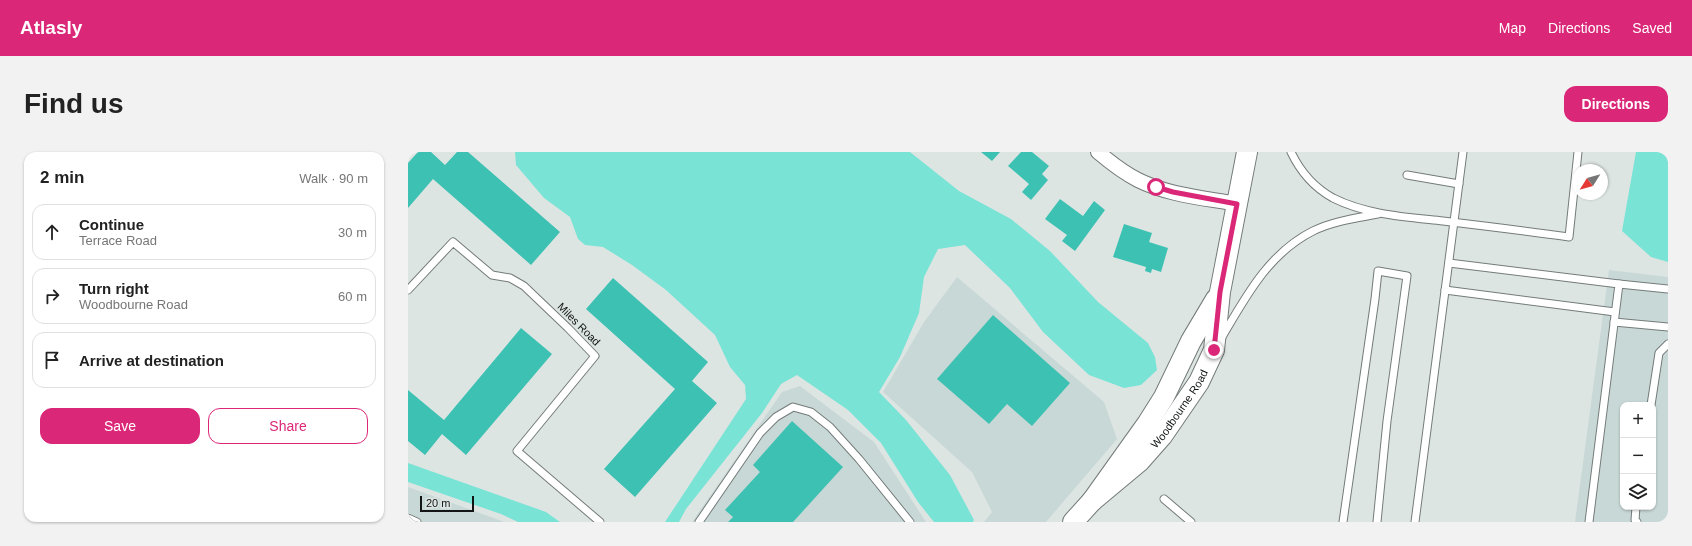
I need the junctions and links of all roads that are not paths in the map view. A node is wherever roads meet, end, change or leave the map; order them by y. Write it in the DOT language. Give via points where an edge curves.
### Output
graph roads {
  1 [pos="1098,152"];
  2 [pos="1247,152"];
  3 [pos="1291,152"];
  4 [pos="1463,152"];
  5 [pos="1578,152"];
  6 [pos="1407,175"];
  7 [pos="1459,184"];
  8 [pos="1237,204"];
  9 [pos="1380,214"];
  10 [pos="1454,222"];
  11 [pos="1449,263"];
  12 [pos="1619,284"];
  13 [pos="1668,289"];
  14 [pos="408,290"];
  15 [pos="1446,290"];
  16 [pos="1220,292"];
  17 [pos="1615,312"];
  18 [pos="1614,322"];
  19 [pos="1668,327"];
  20 [pos="1668,344"];
  21 [pos="1214,350"];
  22 [pos="1652,402"];
  23 [pos="1164,499"];
  24 [pos="1092,501"];
  25 [pos="1636,510"];
  26 [pos="408,518"];
  27 [pos="417,522"];
  28 [pos="600,522"];
  29 [pos="699,522"];
  30 [pos="910,522"];
  31 [pos="1073,522"];
  32 [pos="1191,522"];
  33 [pos="1343,522"];
  34 [pos="1377,522"];
  35 [pos="1415,522"];
  36 [pos="1589,522"];
  37 [pos="1637,522"];
  1 -- 8 [label="street" via="1129,175 1156,187"];
  2 -- 8 [label="main road, Woodbourne Road"];
  3 -- 9 [label="lane" via="1299,167 1320,189 1349,205"];
  4 -- 7 [label="lane"];
  5 -- 10 [label="lane" via="1569,237"];
  6 -- 7 [label="lane"];
  7 -- 10 [label="lane"];
  8 -- 16 [label="main road, Woodbourne Road"];
  9 -- 10 [label="lane"];
  9 -- 21 [label="lane" via="1352,218 1314,230 1281,253 1253,285"];
  10 -- 11 [label="lane"];
  11 -- 12 [label="lane"];
  11 -- 15 [label="lane"];
  12 -- 13 [label="lane"];
  12 -- 17 [label="lane"];
  14 -- 28 [label="lane, Miles Road" via="453,242 492,275 510,278 524,286 595,356 517,451"];
  15 -- 17 [label="lane"];
  15 -- 35 [label="lane"];
  16 -- 21 [label="main road, Woodbourne Road"];
  16 -- 24 [label="main road, Woodbourne Road" via="1191,341 1164,397"];
  17 -- 18 [label="lane"];
  18 -- 19 [label="lane"];
  18 -- 36 [label="lane"];
  20 -- 22 [label="lane" via="1660,353"];
  21 -- 24 [label="main road, Woodbourne Road" via="1199,382 1162,436 1140,461"];
  23 -- 32 [label="lane"];
  24 -- 31 [label="main road, Woodbourne Road"];
  25 -- 37 [label="lane"];
  26 -- 27 [label="lane"];
  29 -- 30 [label="lane" via="760,433 776,417 793,407 811,412 830,427"];
  33 -- 34 [label="lane" via="1378,271 1407,276 1387,421"];
}
